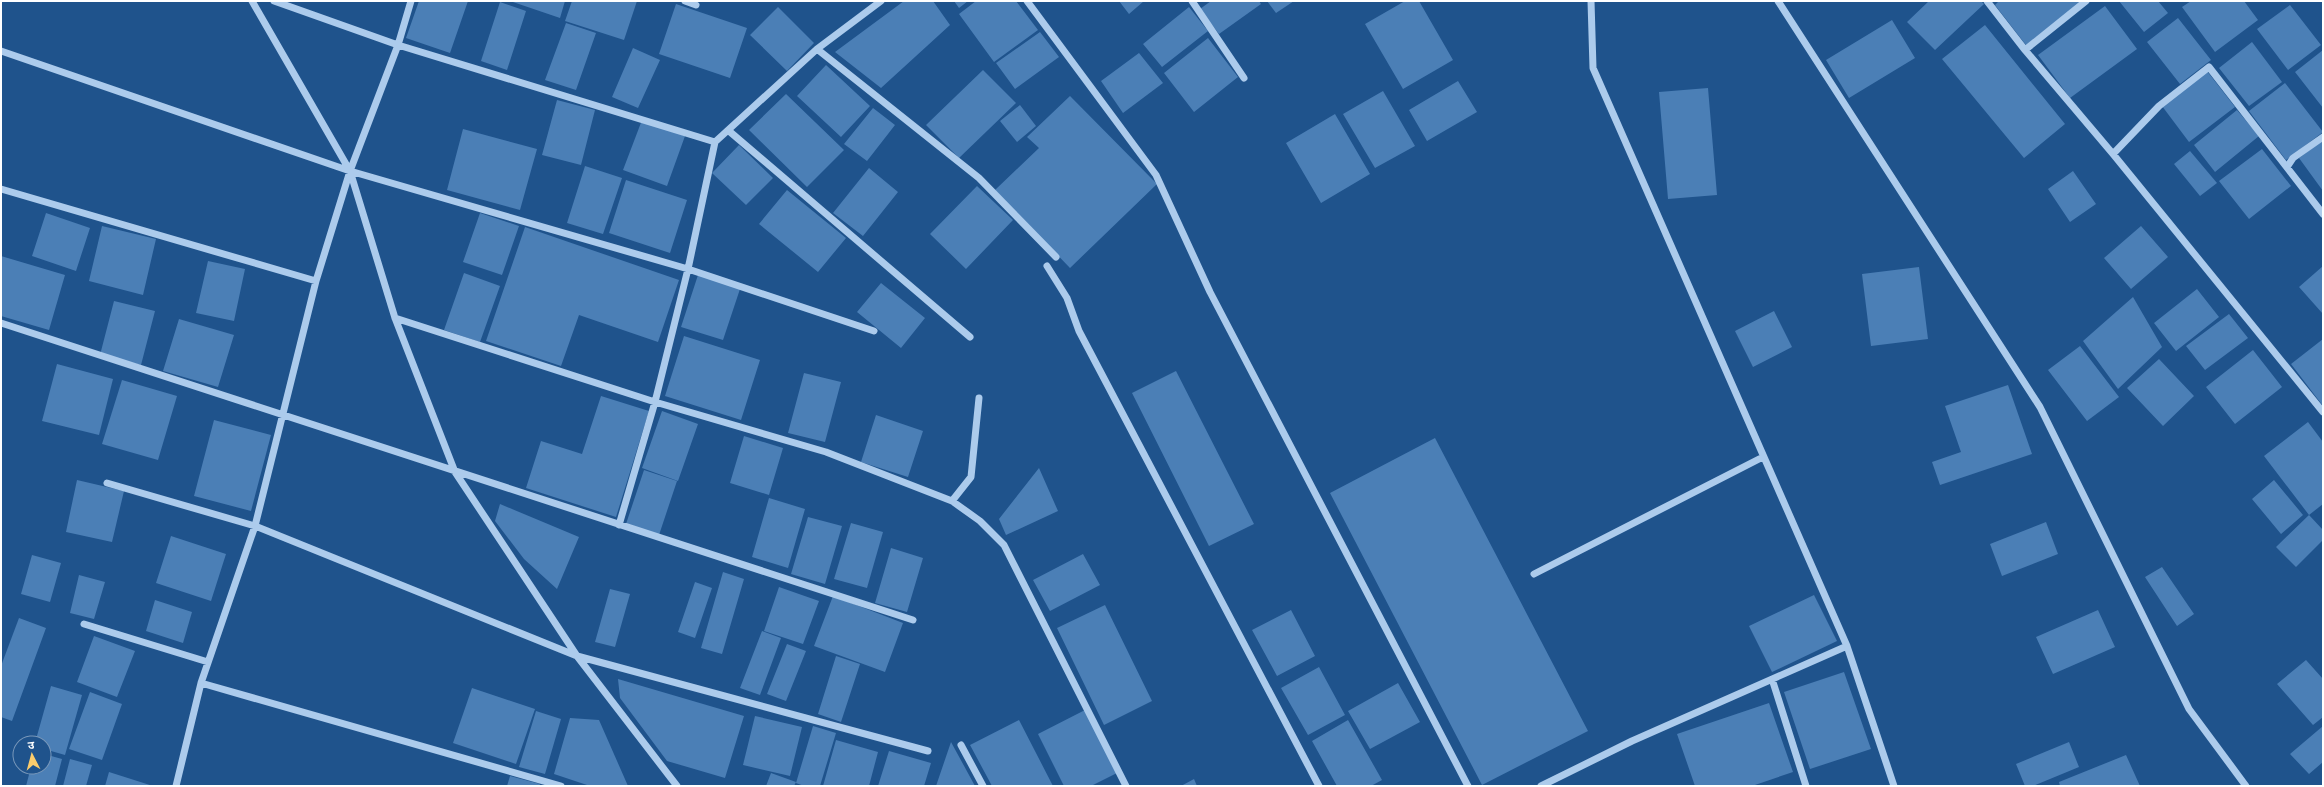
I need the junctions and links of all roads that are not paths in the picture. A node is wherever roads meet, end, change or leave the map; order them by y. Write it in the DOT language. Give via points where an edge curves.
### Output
graph roads {
  1 [pos="252,1"];
  2 [pos="274,1"];
  3 [pos="411,1"];
  4 [pos="685,1"];
  5 [pos="881,1"];
  6 [pos="1027,1"];
  7 [pos="1192,1"];
  8 [pos="1591,1"];
  9 [pos="1778,1"];
  10 [pos="1987,1"];
  11 [pos="2086,1"];
  12 [pos="696,5"];
  13 [pos="398,45"];
  14 [pos="817,49"];
  15 [pos="2025,50"];
  16 [pos="1,51"];
  17 [pos="1244,78"];
  18 [pos="729,131"];
  19 [pos="2323,137"];
  20 [pos="715,142"];
  21 [pos="2113,154"];
  22 [pos="2287,166"];
  23 [pos="350,170"];
  24 [pos="1,189"];
  25 [pos="2323,214"];
  26 [pos="1056,257"];
  27 [pos="1047,266"];
  28 [pos="688,268"];
  29 [pos="316,281"];
  30 [pos="395,318"];
  31 [pos="1,323"];
  32 [pos="874,331"];
  33 [pos="970,337"];
  34 [pos="979,398"];
  35 [pos="655,402"];
  36 [pos="2323,412"];
  37 [pos="281,415"];
  38 [pos="1763,457"];
  39 [pos="455,472"];
  40 [pos="107,483"];
  41 [pos="952,501"];
  42 [pos="619,525"];
  43 [pos="256,526"];
  44 [pos="1534,574"];
  45 [pos="912,620"];
  46 [pos="84,624"];
  47 [pos="1847,646"];
  48 [pos="577,656"];
  49 [pos="208,662"];
  50 [pos="1772,679"];
  51 [pos="201,683"];
  52 [pos="961,744"];
  53 [pos="928,751"];
  54 [pos="176,786"];
  55 [pos="561,786"];
  56 [pos="677,786"];
  57 [pos="983,786"];
  58 [pos="1126,786"];
  59 [pos="1319,786"];
  60 [pos="1468,786"];
  61 [pos="1541,786"];
  62 [pos="1806,786"];
  63 [pos="1894,786"];
  64 [pos="2246,786"];
  1 -- 23 [label="street"];
  2 -- 13 [label="street"];
  3 -- 13 [label="street"];
  4 -- 12 [label="street"];
  5 -- 14 [label="street"];
  6 -- 60 [label="street" via="1156,175 1210,292"];
  7 -- 17 [label="street"];
  8 -- 38 [label="street" via="1593,68"];
  9 -- 64 [label="street" via="2040,407 2189,709"];
  10 -- 15 [label="street"];
  11 -- 15 [label="street"];
  13 -- 20 [label="street"];
  13 -- 23 [label="street"];
  14 -- 18 [label="street"];
  14 -- 26 [label="street" via="979,178"];
  15 -- 21 [label="street"];
  16 -- 23 [label="street"];
  18 -- 20 [label="street"];
  18 -- 33 [label="street"];
  19 -- 22 [label="street" via="2293,158"];
  20 -- 28 [label="street"];
  21 -- 22 [label="street" via="2159,106 2209,67"];
  21 -- 36 [label="street"];
  22 -- 25 [label="street"];
  23 -- 28 [label="street"];
  23 -- 29 [label="street"];
  23 -- 30 [label="street"];
  24 -- 29 [label="street"];
  27 -- 59 [label="street" via="1067,298 1079,331"];
  28 -- 32 [label="street"];
  28 -- 35 [label="street"];
  29 -- 37 [label="street"];
  30 -- 35 [label="street"];
  30 -- 39 [label="street"];
  31 -- 37 [label="street"];
  34 -- 41 [label="street" via="972,477"];
  35 -- 41 [label="street" via="826,452"];
  35 -- 42 [label="street"];
  37 -- 39 [label="street"];
  37 -- 43 [label="street"];
  38 -- 44 [label="street"];
  38 -- 47 [label="street"];
  39 -- 42 [label="street"];
  39 -- 48 [label="street"];
  40 -- 43 [label="street"];
  41 -- 58 [label="street" via="980,521 1004,546"];
  42 -- 45 [label="street"];
  43 -- 48 [label="street"];
  43 -- 49 [label="street"];
  46 -- 49 [label="street"];
  47 -- 50 [label="street"];
  47 -- 63 [label="street"];
  48 -- 53 [label="street"];
  48 -- 56 [label="street"];
  49 -- 51 [label="street"];
  50 -- 61 [label="street" via="1632,741"];
  50 -- 62 [label="street"];
  51 -- 54 [label="street"];
  51 -- 55 [label="street"];
  52 -- 57 [label="street"];
}
